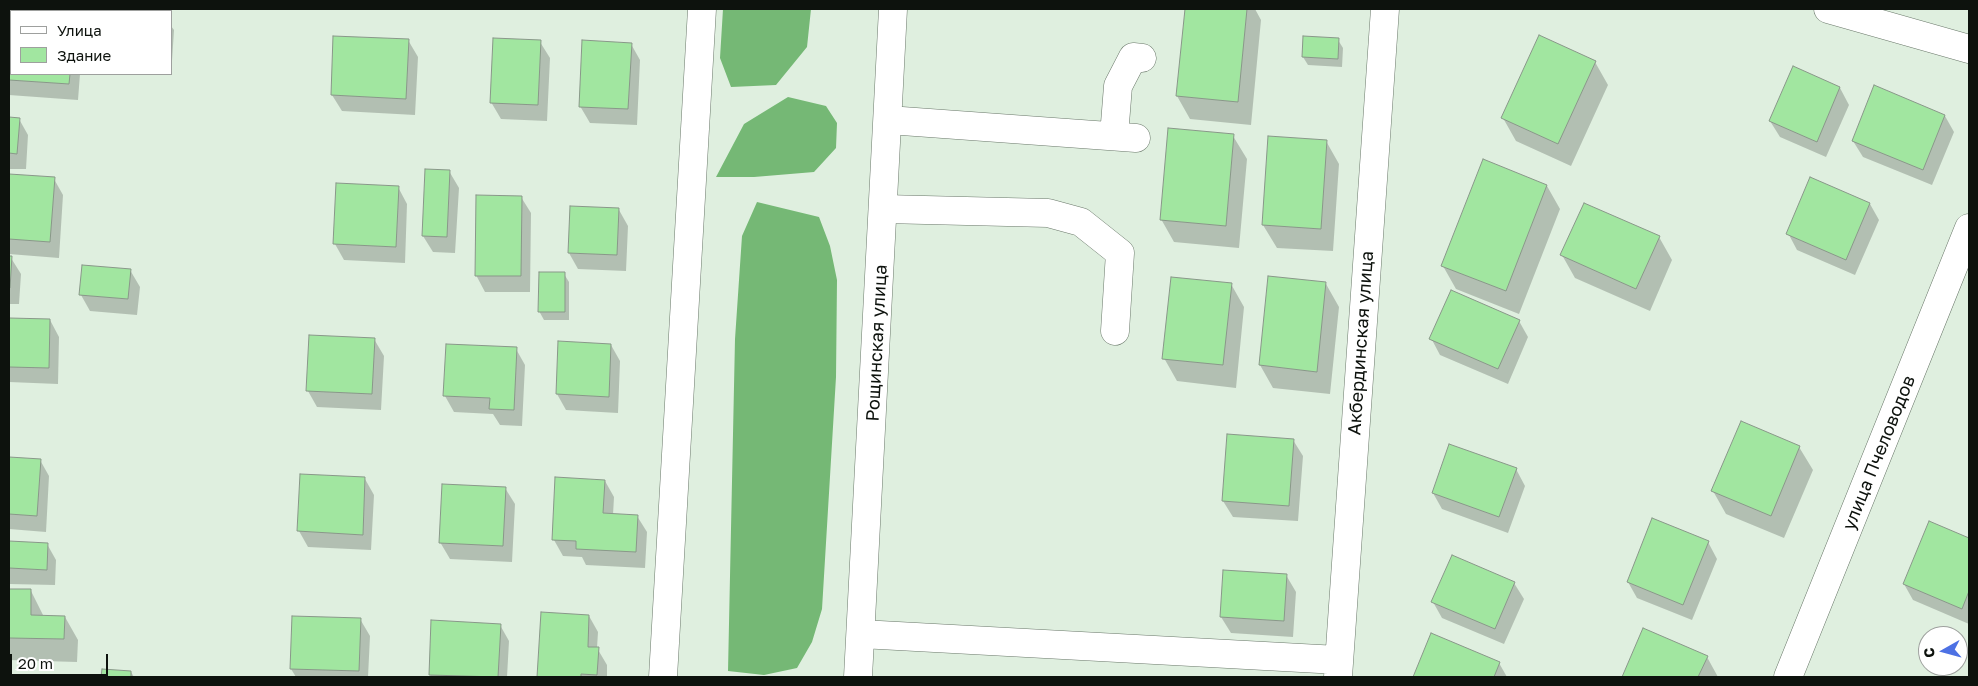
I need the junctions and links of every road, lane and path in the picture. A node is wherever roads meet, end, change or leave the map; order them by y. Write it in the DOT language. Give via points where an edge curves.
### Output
graph roads {
  1 [pos="702,9"];
  2 [pos="893,9"];
  3 [pos="1385,9"];
  4 [pos="1828,9"];
  5 [pos="1969,49"];
  6 [pos="1142,58"];
  7 [pos="888,120"];
  8 [pos="884,209"];
  9 [pos="1969,228"];
  10 [pos="1116,331"];
  11 [pos="861,634"];
  12 [pos="1338,669"];
  13 [pos="663,677"];
  14 [pos="858,677"];
  15 [pos="1788,677"];
  1 -- 13 [label="street"];
  2 -- 7 [label="street, Рощинская улица"];
  3 -- 12 [label="street, Акбердинская улица"];
  4 -- 5 [label="street"];
  6 -- 7 [label="street" via="1133,57 1118,86 1125,137"];
  7 -- 8 [label="street, Рощинская улица"];
  8 -- 10 [label="street" via="1048,214 1081,222 1120,253"];
  8 -- 11 [label="street, Рощинская улица"];
  9 -- 15 [label="street, улица Пчеловодов"];
  11 -- 12 [label="street"];
  11 -- 14 [label="street, Рощинская улица"];
}
